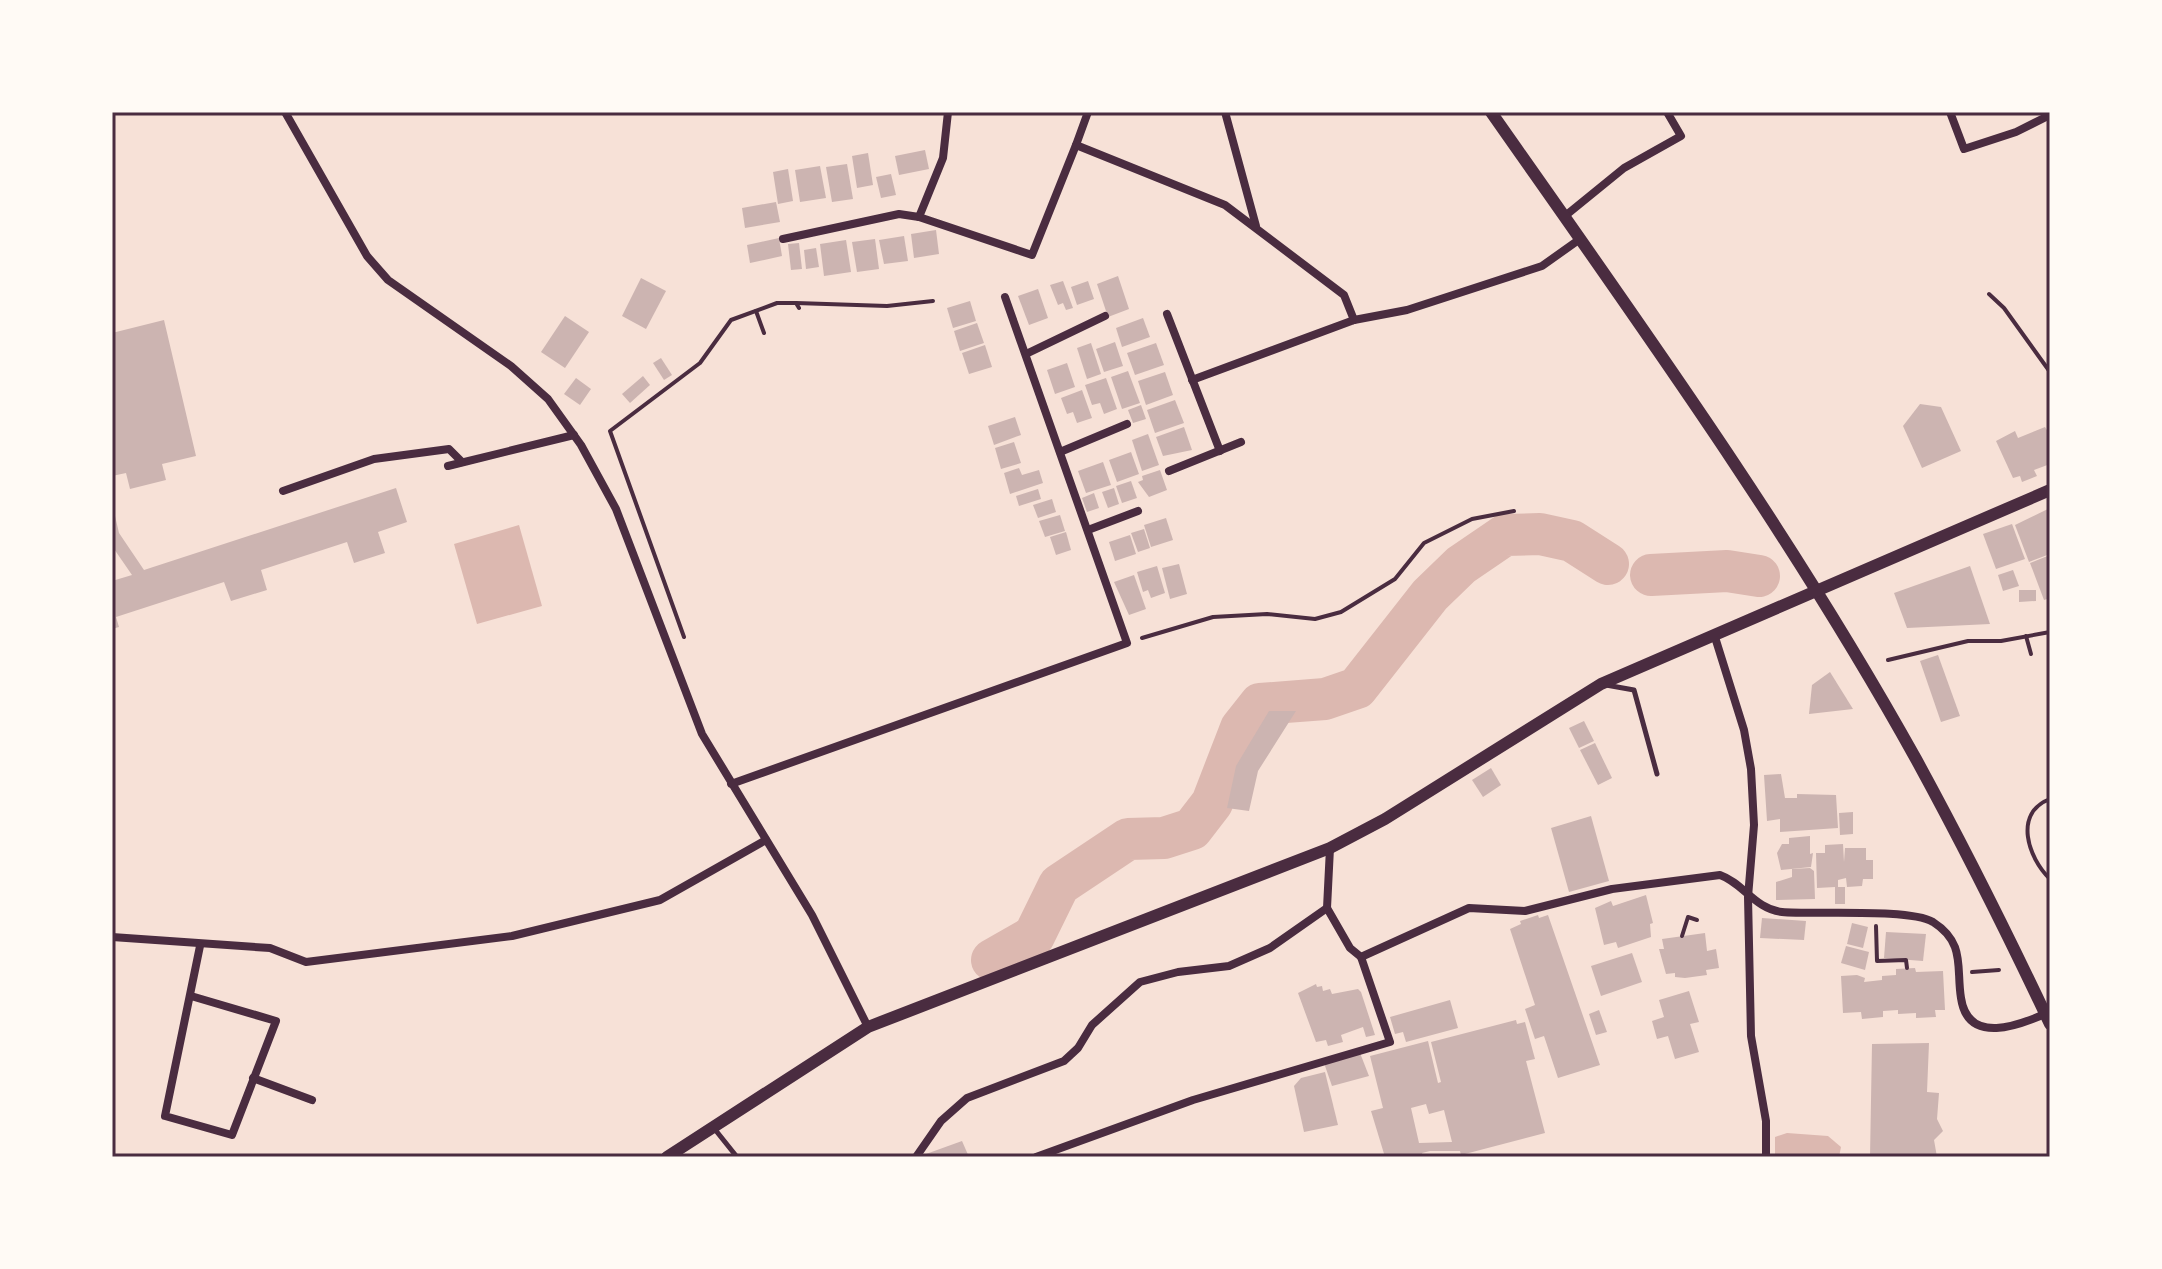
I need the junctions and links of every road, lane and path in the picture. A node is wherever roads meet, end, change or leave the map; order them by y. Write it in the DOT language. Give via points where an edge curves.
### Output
graph roads {
  1 [pos="285,112"];
  2 [pos="948,112"];
  3 [pos="1088,112"];
  4 [pos="1225,112"];
  5 [pos="1491,112"];
  6 [pos="1667,112"];
  7 [pos="1950,112"];
  8 [pos="2050,115"];
  9 [pos="1076,145"];
  10 [pos="1565,216"];
  11 [pos="919,217"];
  12 [pos="1256,227"];
  13 [pos="783,239"];
  14 [pos="1580,239"];
  15 [pos="1989,294"];
  16 [pos="1005,297"];
  17 [pos="933,301"];
  18 [pos="756,311"];
  19 [pos="1167,314"];
  20 [pos="1105,316"];
  21 [pos="1354,320"];
  22 [pos="764,333"];
  23 [pos="1026,354"];
  24 [pos="2050,372"];
  25 [pos="1192,380"];
  26 [pos="1127,424"];
  27 [pos="574,435"];
  28 [pos="1241,442"];
  29 [pos="1220,451"];
  30 [pos="1060,452"];
  31 [pos="462,462"];
  32 [pos="448,466"];
  33 [pos="1169,471"];
  34 [pos="2050,490"];
  35 [pos="283,491"];
  36 [pos="1138,511"];
  37 [pos="1514,511"];
  38 [pos="1088,530"];
  39 [pos="1816,594"];
  40 [pos="2050,632"];
  41 [pos="1714,634"];
  42 [pos="2026,636"];
  43 [pos="1127,643"];
  44 [pos="688,647"];
  45 [pos="2031,654"];
  46 [pos="1888,660"];
  47 [pos="1601,684"];
  48 [pos="1657,774"];
  49 [pos="731,784"];
  50 [pos="2050,799"];
  51 [pos="766,840"];
  52 [pos="1330,848"];
  53 [pos="2050,879"];
  54 [pos="1748,897"];
  55 [pos="1327,908"];
  56 [pos="1876,915"];
  57 [pos="1697,920"];
  58 [pos="1682,936"];
  59 [pos="112,937"];
  60 [pos="200,946"];
  61 [pos="1361,957"];
  62 [pos="1907,968"];
  63 [pos="1999,970"];
  64 [pos="1973,972"];
  65 [pos="191,996"];
  66 [pos="2048,1016"];
  67 [pos="868,1027"];
  68 [pos="253,1078"];
  69 [pos="312,1100"];
  70 [pos="713,1127"];
  71 [pos="667,1157"];
  72 [pos="737,1157"];
  73 [pos="916,1157"];
  74 [pos="1036,1157"];
  75 [pos="1766,1157"];
  1 -- 27 [label="street" via="367,256 388,280 511,366 548,399"];
  2 -- 11 [label="street" via="943,158"];
  3 -- 9 [label="street"];
  4 -- 12 [label="street"];
  5 -- 10 [label="street"];
  6 -- 10 [label="street" via="1681,136 1624,168"];
  7 -- 8 [label="street" via="1964,149"];
  9 -- 11 [label="street" via="1032,255"];
  9 -- 12 [label="street" via="1225,205"];
  10 -- 14 [label="street"];
  11 -- 13 [label="street" via="899,214"];
  12 -- 21 [label="street" via="1344,295"];
  14 -- 21 [label="street" via="1542,266 1407,310"];
  14 -- 39 [label="street"];
  15 -- 24 [label="path"];
  16 -- 23 [label="street"];
  17 -- 18 [label="path" via="887,306 777,303"];
  18 -- 22 [label="path"];
  18 -- 44 [label="path" via="731,320 700,363 610,431"];
  19 -- 25 [label="street"];
  20 -- 23 [label="street"];
  21 -- 25 [label="street"];
  23 -- 30 [label="street"];
  25 -- 29 [label="street"];
  26 -- 30 [label="street"];
  27 -- 31 [label="street"];
  27 -- 49 [label="street" via="616,509 702,734"];
  28 -- 29 [label="street"];
  29 -- 33 [label="street"];
  30 -- 38 [label="street"];
  31 -- 32 [label="street"];
  31 -- 35 [label="street" via="449,449 374,459"];
  34 -- 39 [label="street" via="1923,542"];
  36 -- 38 [label="street"];
  37 -- 43 [label="path" via="1472,519 1424,543 1395,579 1341,612 1315,619 1267,614 1213,617"];
  38 -- 43 [label="street"];
  39 -- 41 [label="street"];
  39 -- 66 [label="street" via="1916,760"];
  40 -- 42 [label="path"];
  41 -- 47 [label="street"];
  41 -- 54 [label="street" via="1751,769 1754,825"];
  42 -- 45 [label="path"];
  42 -- 46 [label="path" via="1968,641"];
  43 -- 49 [label="street"];
  47 -- 48 [label="lane" via="1634,690"];
  47 -- 52 [label="street"];
  49 -- 51 [label="street"];
  50 -- 53 [label="path" via="2032,813 2027,836 2034,859"];
  51 -- 60 [label="street" via="660,900 512,936 306,962 270,948"];
  51 -- 67 [label="street" via="812,915"];
  52 -- 55 [label="street"];
  52 -- 67 [label="street"];
  54 -- 56 [label="street" via="1777,912"];
  54 -- 61 [label="street" via="1732,879 1708,874 1612,889 1525,911 1469,908"];
  54 -- 75 [label="street" via="1751,1036 1766,1121"];
  55 -- 61 [label="street"];
  55 -- 73 [label="street" via="1270,948 1229,966 1140,982 1092,1025 1064,1061 967,1098 941,1121"];
  56 -- 62 [label="path" via="1877,961 1906,960"];
  56 -- 66 [label="street" via="1923,918 1946,933 1960,960 1964,1007 1988,1029"];
  57 -- 58 [label="path" via="1688,917"];
  59 -- 60 [label="street"];
  60 -- 65 [label="street"];
  61 -- 74 [label="street" via="1390,1042 1193,1100"];
  63 -- 64 [label="path"];
  65 -- 68 [label="street" via="276,1021"];
  65 -- 68 [label="street" via="165,1116 232,1135"];
  67 -- 70 [label="street"];
  68 -- 69 [label="street"];
  70 -- 71 [label="street"];
  70 -- 72 [label="lane"];
}
